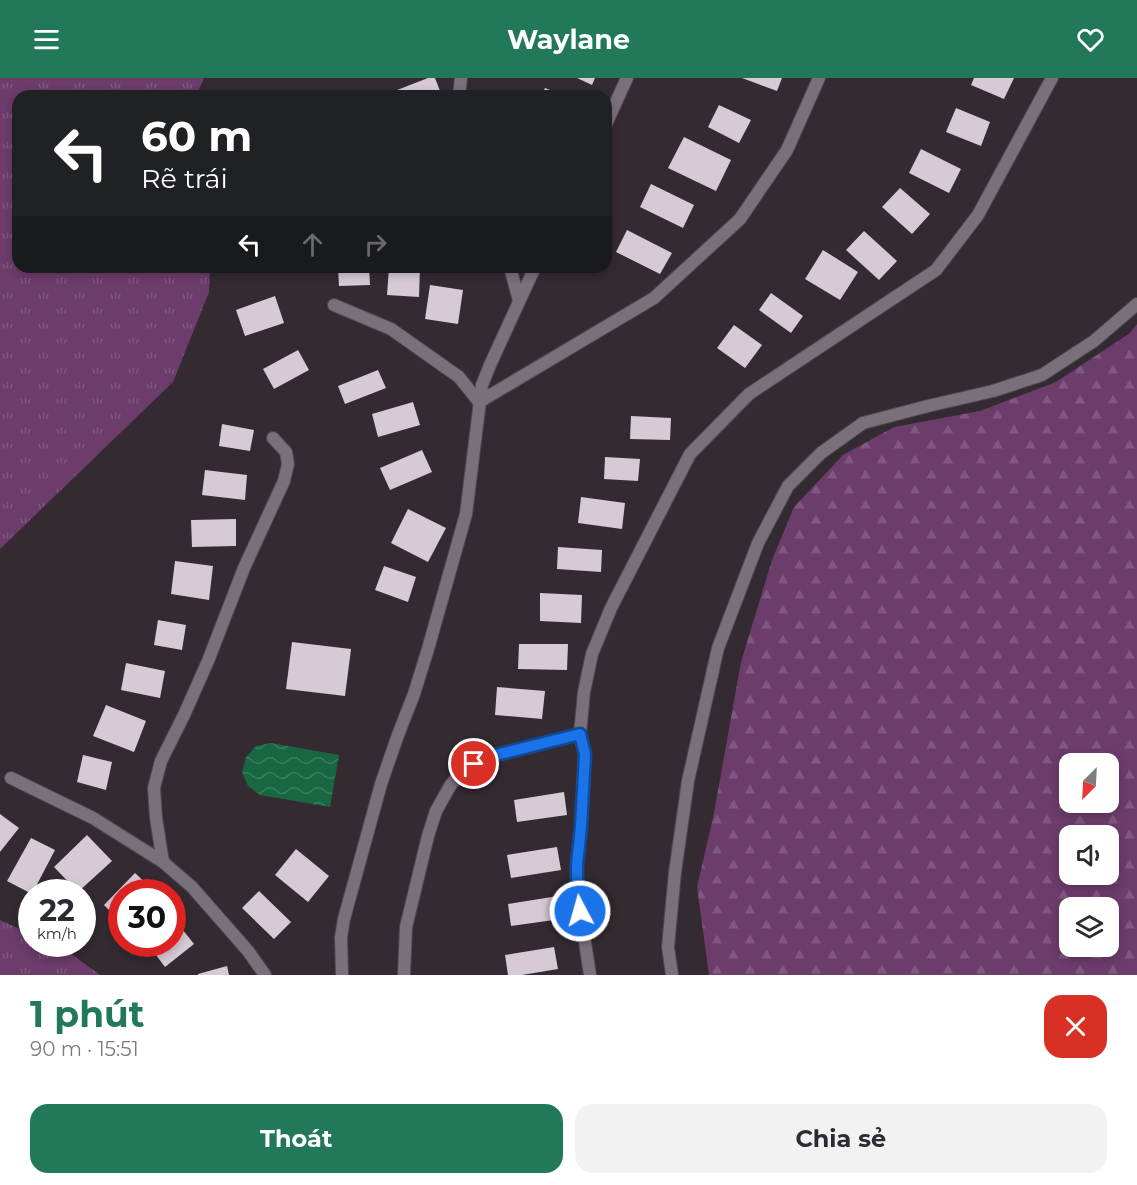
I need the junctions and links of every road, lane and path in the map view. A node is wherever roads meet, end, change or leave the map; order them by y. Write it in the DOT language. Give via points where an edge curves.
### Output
graph roads {
  1 [pos="627,78"];
  2 [pos="819,78"];
  3 [pos="1052,78"];
  4 [pos="612,111"];
  5 [pos="512,273"];
  6 [pos="532,273"];
  7 [pos="519,301"];
  8 [pos="1137,304"];
  9 [pos="333,305"];
  10 [pos="479,402"];
  11 [pos="273,438"];
  12 [pos="580,734"];
  13 [pos="11,778"];
  14 [pos="164,862"];
  15 [pos="265,975"];
  16 [pos="342,975"];
  17 [pos="404,975"];
  18 [pos="590,975"];
  19 [pos="672,975"];
  1 -- 4 [label="street"];
  2 -- 10 [label="street" via="787,150 740,219 654,298"];
  3 -- 12 [label="street" via="978,215 936,270 749,394 690,454 611,608 592,654"];
  5 -- 7 [label="street"];
  6 -- 7 [label="street"];
  7 -- 10 [label="street" via="490,364"];
  8 -- 19 [label="street" via="1094,341 1042,375 864,423 821,453 788,486 758,543 718,648 687,781 668,947"];
  9 -- 10 [label="street" via="392,329 459,377"];
  10 -- 16 [label="street" via="466,514 414,694 381,784 344,919"];
  11 -- 14 [label="street" via="286,452 284,481 161,761 154,788"];
  12 -- 17 [label="street" via="484,758 463,769 450,786 428,836 406,927"];
  12 -- 18 [label="street" via="585,754 577,890"];
  13 -- 14 [label="street" via="93,818"];
  14 -- 15 [label="street" via="192,887"];
}
